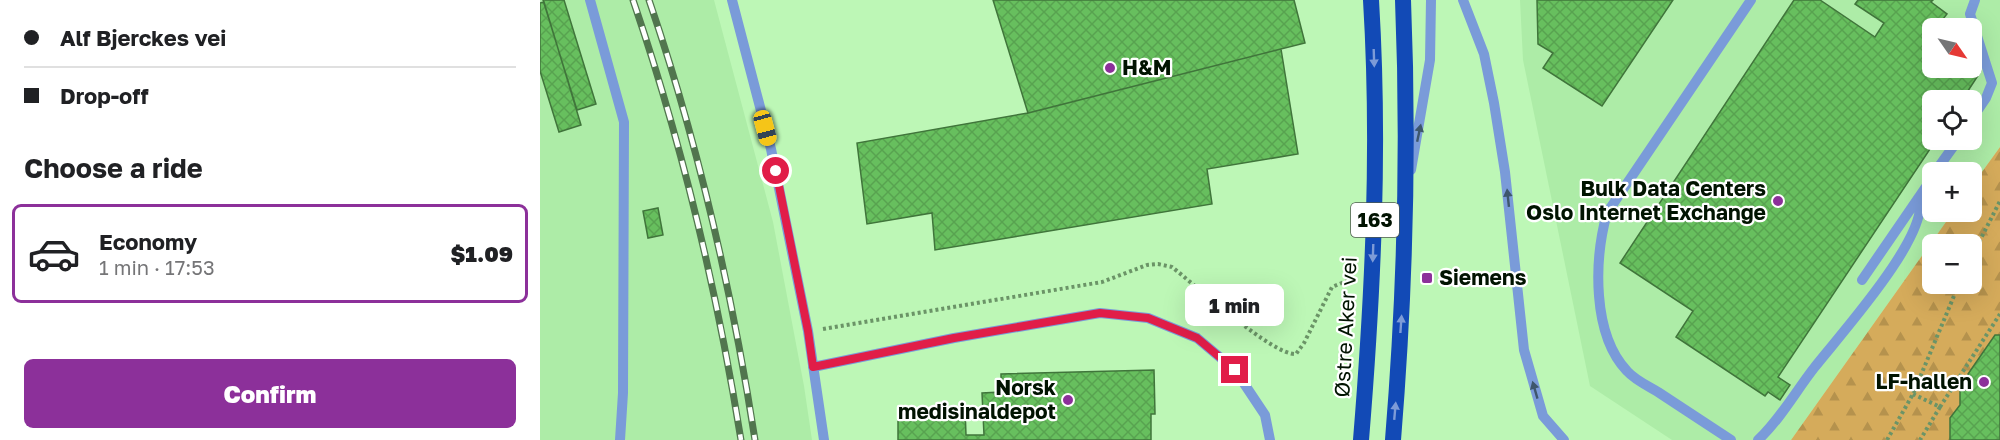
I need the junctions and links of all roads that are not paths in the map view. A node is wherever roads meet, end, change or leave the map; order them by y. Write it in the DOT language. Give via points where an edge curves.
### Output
graph roads {
  1 [pos="590,0"];
  2 [pos="732,0"];
  3 [pos="1371,0"];
  4 [pos="1403,0"];
  5 [pos="1431,0"];
  6 [pos="1463,0"];
  7 [pos="1751,0"];
  8 [pos="1975,0"];
  9 [pos="1982,104"];
  10 [pos="1407,190"];
  11 [pos="1922,192"];
  12 [pos="1919,197"];
  13 [pos="1862,280"];
  14 [pos="813,367"];
  15 [pos="620,440"];
  16 [pos="824,440"];
  17 [pos="1270,440"];
  18 [pos="1361,440"];
  19 [pos="1393,440"];
  20 [pos="1564,440"];
  21 [pos="1731,440"];
  22 [pos="1758,440"];
  1 -- 15 [label="lane" via="624,122"];
  2 -- 14 [label="lane" via="771,149"];
  3 -- 18 [label="highway, Østre Aker vei / 163, one-way" via="1376,186"];
  4 -- 10 [label="highway, 163"];
  10 -- 5 [label="lane, one-way" via="1430,60"];
  20 -- 6 [label="lane, one-way" via="1543,416 1524,350 1494,103 1484,54"];
  7 -- 21 [label="lane" via="1606,213 1599,243 1606,336 1616,358 1629,374"];
  8 -- 9 [label="lane" via="1970,14 1992,83"];
  19 -- 10 [label="highway, 163, one-way"];
  11 -- 12 [label="lane"];
  12 -- 13 [label="lane"];
  12 -- 22 [label="lane" via="1922,205 1916,227 1868,303"];
  14 -- 16 [label="lane"];
  14 -- 17 [label="lane" via="1100,313 1148,318 1197,338 1235,370 1265,415"];
}
